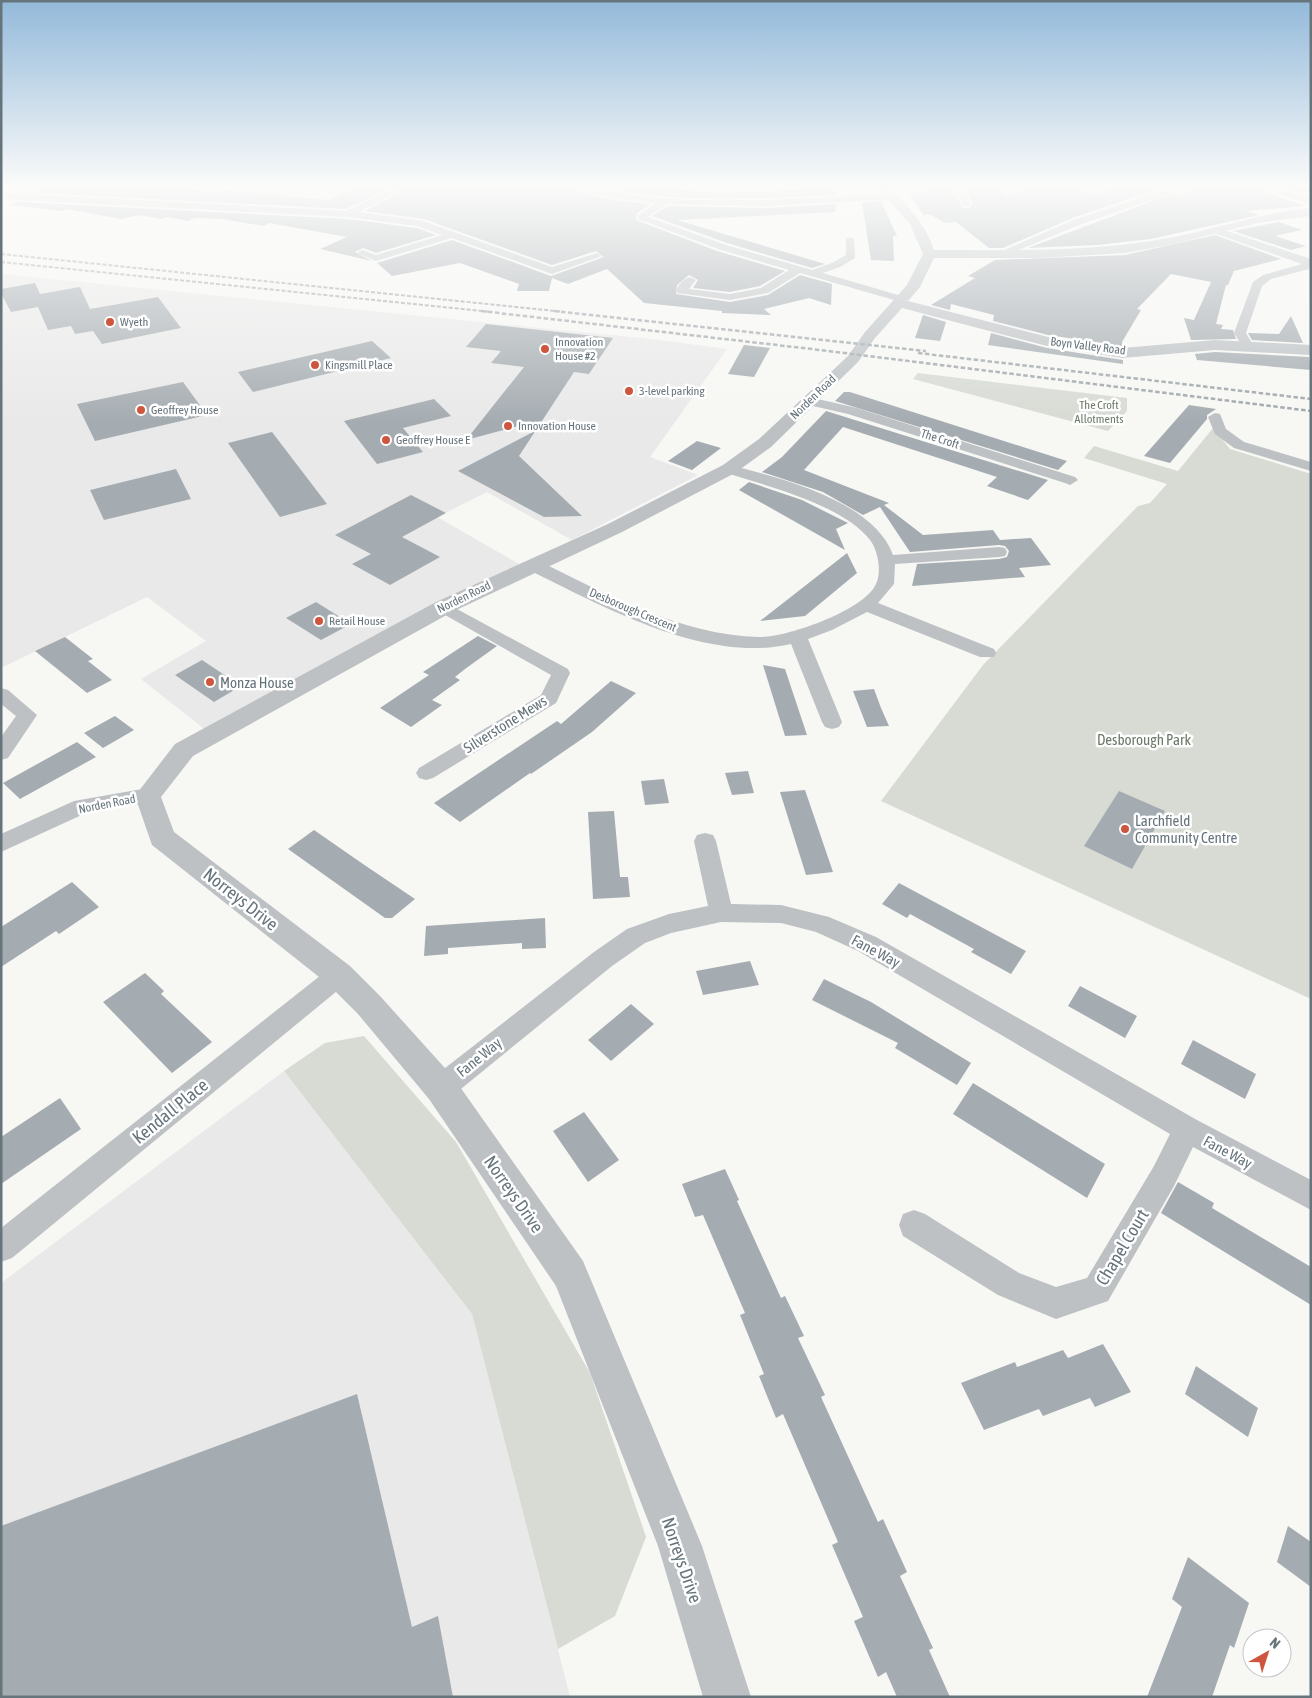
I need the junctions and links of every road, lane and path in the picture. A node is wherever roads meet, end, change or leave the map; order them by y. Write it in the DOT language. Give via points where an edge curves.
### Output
graph roads {
  1 [pos="524,264"];
  2 [pos="575,264"];
  3 [pos="777,264"];
  4 [pos="837,264"];
  5 [pos="924,264"];
  6 [pos="1308,264"];
  7 [pos="797,270"];
  8 [pos="810,274"];
  9 [pos="690,280"];
  10 [pos="897,300"];
  11 [pos="1246,345"];
  12 [pos="1311,350"];
  13 [pos="809,401"];
  14 [pos="1215,417"];
  15 [pos="1311,468"];
  16 [pos="729,469"];
  17 [pos="1070,480"];
  18 [pos="999,552"];
  19 [pos="887,560"];
  20 [pos="533,565"];
  21 [pos="866,605"];
  22 [pos="444,607"];
  23 [pos="797,636"];
  24 [pos="987,653"];
  25 [pos="1,694"];
  26 [pos="832,722"];
  27 [pos="1,753"];
  28 [pos="426,773"];
  29 [pos="148,796"];
  30 [pos="4,839"];
  31 [pos="705,841"];
  32 [pos="720,913"];
  33 [pos="339,975"];
  34 [pos="440,1088"];
  35 [pos="1187,1129"];
  36 [pos="1311,1196"];
  37 [pos="914,1225"];
  38 [pos="1,1247"];
  39 [pos="727,1697"];
  1 -- 2 [label="street" via="548,274"];
  3 -- 7 [label="street"];
  4 -- 8 [label="street"];
  5 -- 10 [label="street, Norden Road" via="913,287"];
  6 -- 11 [label="street" via="1257,284 1240,333"];
  7 -- 8 [label="street"];
  7 -- 9 [label="street" via="764,291 730,297 681,291"];
  8 -- 10 [label="street"];
  10 -- 11 [label="street, Boyn Valley Road" via="1046,341 1122,353"];
  10 -- 13 [label="street, Norden Road" via="853,359"];
  11 -- 12 [label="street, Boyn Valley Road"];
  13 -- 16 [label="street, Norden Road" via="765,443"];
  13 -- 17 [label="street, The Croft" via="852,411"];
  14 -- 15 [label="street" via="1220,431 1239,445"];
  16 -- 19 [label="street" via="804,493 856,519 876,538"];
  16 -- 20 [label="street, Norden Road"];
  18 -- 19 [label="street"];
  19 -- 21 [label="street, Desborough Crescent" via="884,588"];
  20 -- 22 [label="street, Norden Road"];
  20 -- 23 [label="street, Desborough Crescent" via="684,632 763,644"];
  21 -- 23 [label="street, Desborough Crescent" via="839,622"];
  21 -- 24 [label="street"];
  22 -- 28 [label="street, Silverstone Mews" via="561,673 549,699"];
  22 -- 29 [label="street, Norden Road" via="184,750"];
  23 -- 26 [label="street"];
  25 -- 27 [label="street" via="27,715"];
  29 -- 30 [label="street, Norden Road" via="82,806"];
  29 -- 33 [label="street, Norreys Drive" via="162,838"];
  31 -- 32 [label="street"];
  32 -- 34 [label="street, Fane Way" via="669,924 636,936 574,980"];
  32 -- 35 [label="street, Fane Way" via="780,914 821,924 867,944"];
  33 -- 34 [label="street, Norreys Drive" via="369,1004"];
  33 -- 38 [label="street, Kendall Place"];
  34 -- 39 [label="street, Norreys Drive" via="570,1274 680,1546"];
  35 -- 36 [label="street, Fane Way"];
  35 -- 37 [label="street, Chapel Court" via="1164,1176 1097,1290 1056,1303 1009,1284"];
}
